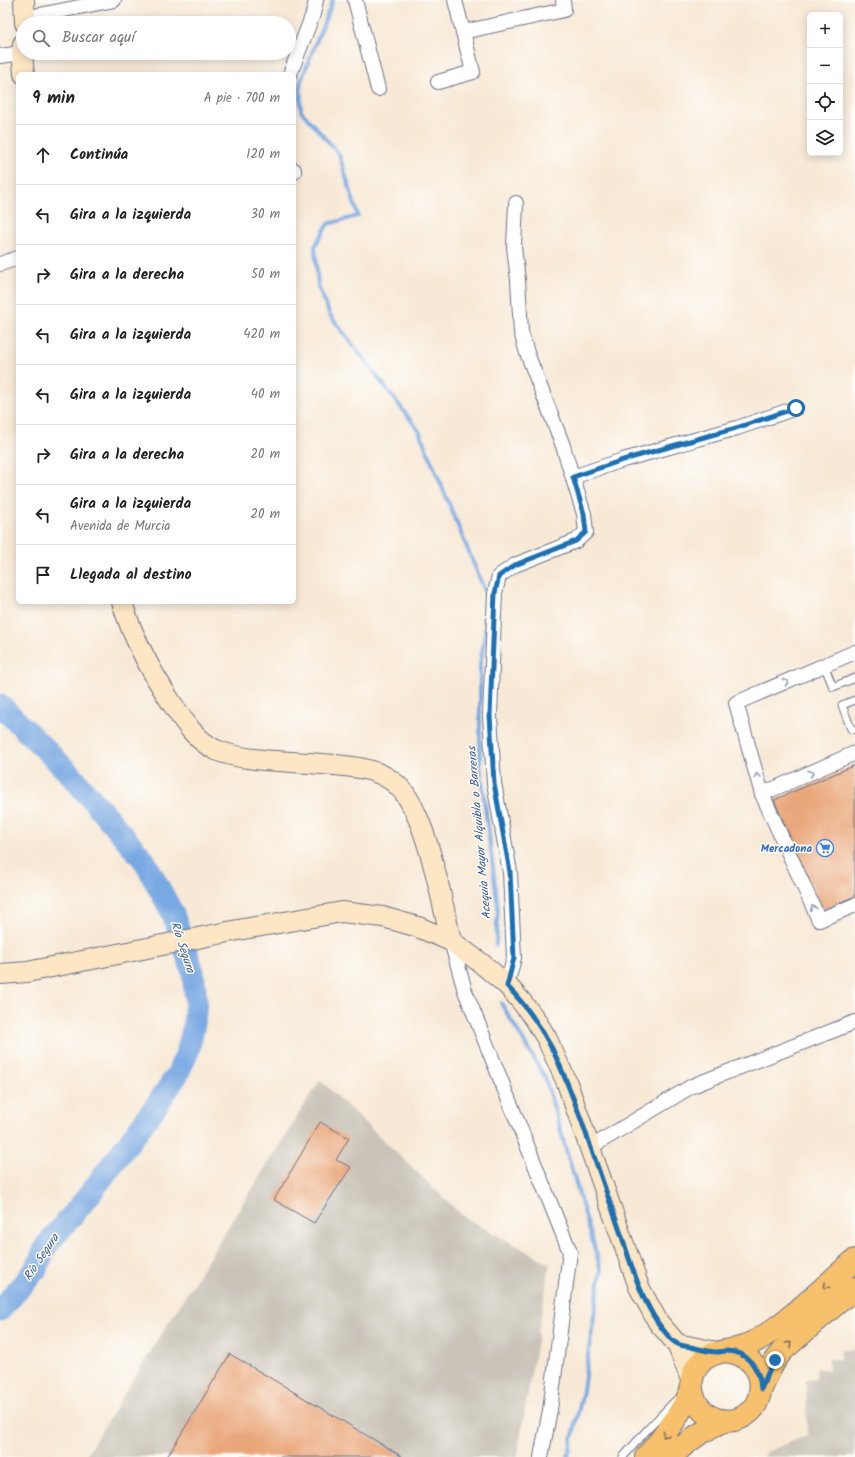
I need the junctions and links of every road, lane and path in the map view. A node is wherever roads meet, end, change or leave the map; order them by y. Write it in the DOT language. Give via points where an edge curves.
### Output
graph roads {
  1 [pos="114,0"];
  2 [pos="316,0"];
  3 [pos="355,0"];
  4 [pos="455,0"];
  5 [pos="563,0"];
  6 [pos="25,14"];
  7 [pos="463,32"];
  8 [pos="16,50"];
  9 [pos="0,56"];
  10 [pos="296,58"];
  11 [pos="23,60"];
  12 [pos="295,60"];
  13 [pos="24,72"];
  14 [pos="291,72"];
  15 [pos="438,82"];
  16 [pos="378,89"];
  17 [pos="516,203"];
  18 [pos="16,259"];
  19 [pos="0,264"];
  20 [pos="796,408"];
  21 [pos="573,477"];
  22 [pos="123,604"];
  23 [pos="855,652"];
  24 [pos="824,665"];
  25 [pos="855,678"];
  26 [pos="855,700"];
  27 [pos="855,730"];
  28 [pos="855,753"];
  29 [pos="762,794"];
  30 [pos="855,905"];
  31 [pos="451,941"];
  32 [pos="0,974"];
  33 [pos="507,986"];
  34 [pos="855,1022"];
  35 [pos="591,1147"];
  36 [pos="855,1260"];
  37 [pos="855,1288"];
  38 [pos="677,1344"];
  39 [pos="721,1352"];
  40 [pos="692,1386"];
  41 [pos="761,1389"];
  42 [pos="724,1421"];
  43 [pos="541,1457"];
  44 [pos="623,1457"];
  45 [pos="646,1457"];
  46 [pos="671,1457"];
  1 -- 6 [label="street"];
  2 -- 10 [label="street"];
  3 -- 16 [label="street"];
  4 -- 7 [label="street"];
  5 -- 7 [label="street" via="564,10"];
  7 -- 15 [label="street" via="473,72"];
  8 -- 9 [label="street"];
  11 -- 13 [label="main road"];
  12 -- 14 [label="street"];
  17 -- 21 [label="street" via="514,247 521,332"];
  18 -- 19 [label="street"];
  20 -- 21 [label="street"];
  21 -- 33 [label="street" via="584,514 586,532 576,541 515,565 499,576 495,593 490,715 494,783 510,880 514,958"];
  22 -- 31 [label="main road" via="128,624 154,675 190,730 202,742 232,755 363,769 384,775 398,786 410,801 419,821 432,860"];
  23 -- 24 [label="street"];
  24 -- 25 [label="lane" via="832,687"];
  29 -- 24 [label="street, one-way" via="736,703"];
  26 -- 27 [label="lane" via="842,705 851,729"];
  29 -- 28 [label="street, one-way"];
  30 -- 29 [label="street, one-way" via="819,920"];
  31 -- 32 [label="main road" via="418,927 383,917 342,912 94,957 27,972"];
  31 -- 33 [label="main road"];
  31 -- 43 [label="street" via="465,991 570,1252 550,1410"];
  33 -- 35 [label="main road" via="548,1039"];
  34 -- 35 [label="street" via="692,1086"];
  35 -- 38 [label="main road" via="639,1287 658,1322"];
  36 -- 39 [label="main road, one-way" via="776,1328 743,1347"];
  41 -- 37 [label="main road, one-way" via="775,1360 783,1350"];
  38 -- 39 [label="main road"];
  38 -- 40 [label="main road"];
  39 -- 40 [label="main road" via="709,1355 698,1366"];
  39 -- 41 [label="main road" via="736,1352 752,1362 759,1374"];
  40 -- 42 [label="main road" via="697,1405 702,1411 708,1416"];
  40 -- 44 [label="lane"];
  40 -- 45 [label="main road, one-way" via="685,1404 669,1430"];
  41 -- 42 [label="main road" via="757,1404 746,1415 732,1421"];
  42 -- 46 [label="main road" via="693,1436"];
}
